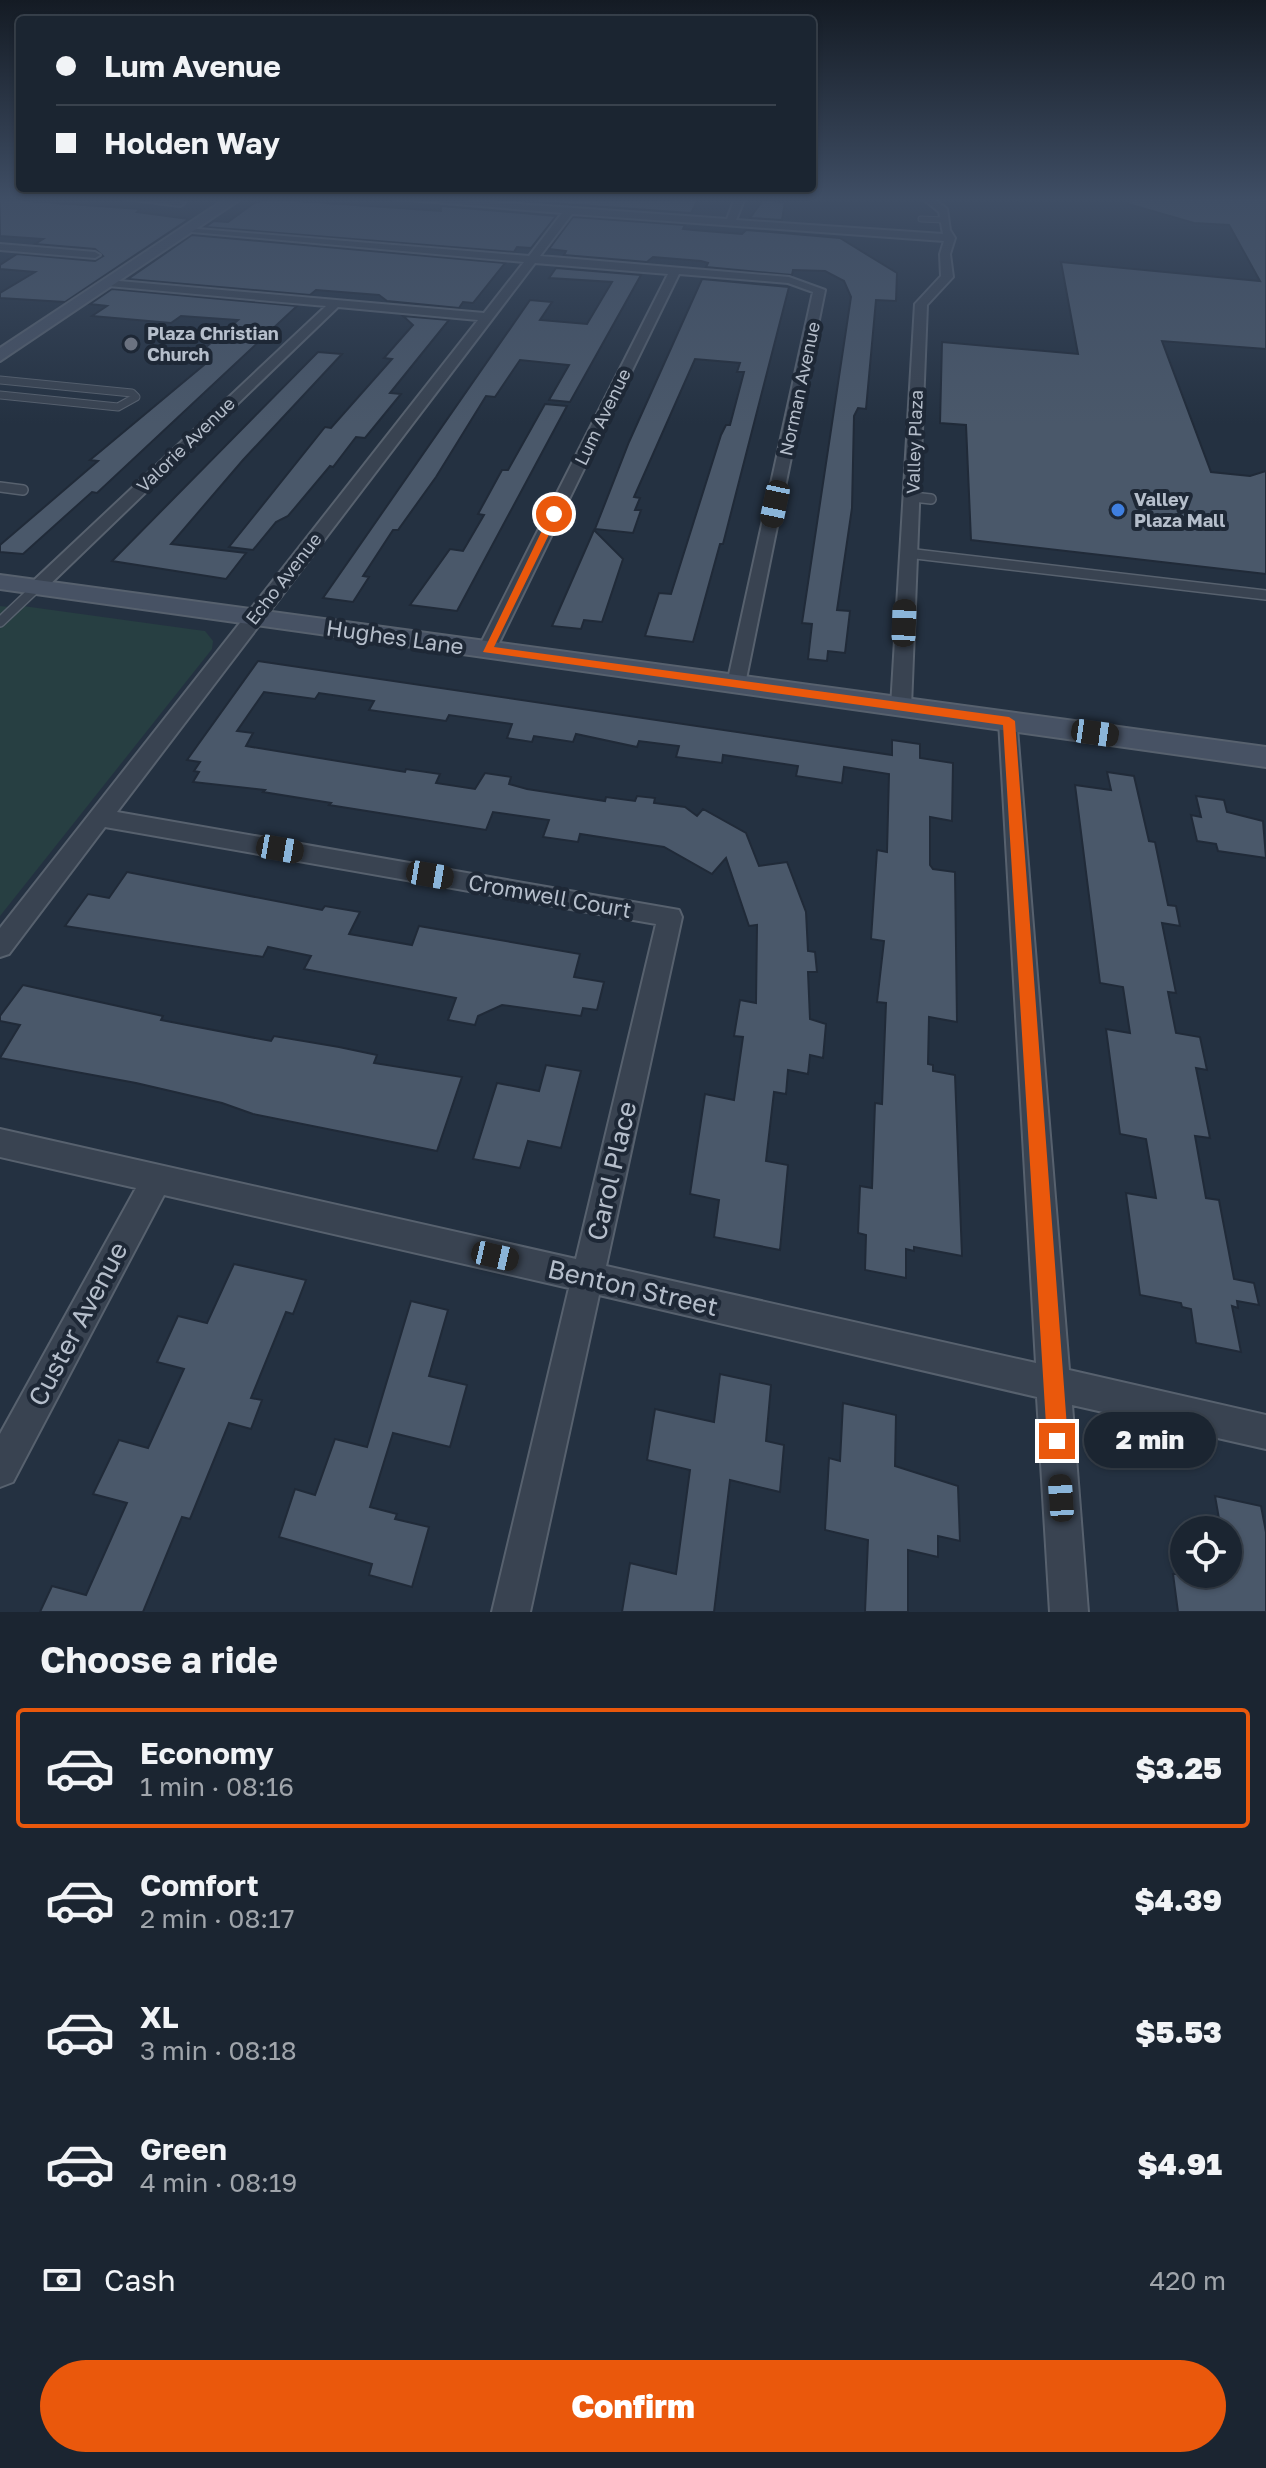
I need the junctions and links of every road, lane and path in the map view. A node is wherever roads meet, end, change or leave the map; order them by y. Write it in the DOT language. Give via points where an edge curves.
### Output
graph roads {
  1 [pos="123,273"];
  2 [pos="520,273"];
  3 [pos="674,273"];
  4 [pos="703,273"];
  5 [pos="947,273"];
  6 [pos="108,283"];
  7 [pos="335,304"];
  8 [pos="486,317"];
  9 [pos="0,356"];
  10 [pos="0,380"];
  11 [pos="0,395"];
  12 [pos="0,487"];
  13 [pos="23,490"];
  14 [pos="913,497"];
  15 [pos="931,499"];
  16 [pos="907,553"];
  17 [pos="0,582"];
  18 [pos="37,587"];
  19 [pos="1266,595"];
  20 [pos="254,617"];
  21 [pos="0,622"];
  22 [pos="487,649"];
  23 [pos="737,684"];
  24 [pos="901,707"];
  25 [pos="1009,721"];
  26 [pos="1266,757"];
  27 [pos="100,818"];
  28 [pos="670,917"];
  29 [pos="0,947"];
  30 [pos="0,1143"];
  31 [pos="157,1179"];
  32 [pos="587,1277"];
  33 [pos="1053,1384"];
  34 [pos="1266,1432"];
  35 [pos="0,1469"];
  36 [pos="511,1612"];
  37 [pos="1069,1612"];
  1 -- 6 [label="street"];
  2 -- 8 [label="street, Echo Avenue"];
  3 -- 22 [label="street, Lum Avenue"];
  4 -- 23 [label="street, Norman Avenue" via="789,280 813,286 821,294"];
  5 -- 14 [label="street, Valley Plaza" via="921,304"];
  6 -- 7 [label="street"];
  6 -- 9 [label="street"];
  7 -- 8 [label="street"];
  7 -- 18 [label="street, Valorie Avenue"];
  8 -- 20 [label="street, Echo Avenue"];
  10 -- 11 [label="lane" via="136,397 118,407"];
  12 -- 13 [label="lane"];
  14 -- 15 [label="lane"];
  14 -- 16 [label="street, Valley Plaza"];
  16 -- 19 [label="lane"];
  16 -- 24 [label="street, Valley Plaza"];
  17 -- 18 [label="street, Hughes Lane"];
  18 -- 20 [label="street, Hughes Lane"];
  18 -- 21 [label="lane"];
  20 -- 22 [label="street, Hughes Lane"];
  20 -- 27 [label="street, Echo Avenue"];
  22 -- 23 [label="street, Hughes Lane"];
  23 -- 24 [label="street, Hughes Lane"];
  24 -- 25 [label="street, Hughes Lane"];
  25 -- 26 [label="street, Hughes Lane"];
  25 -- 33 [label="street"];
  27 -- 28 [label="street, Cromwell Court"];
  27 -- 29 [label="street, Echo Avenue"];
  28 -- 32 [label="street, Carol Place"];
  30 -- 31 [label="street, Benton Street"];
  31 -- 32 [label="street, Benton Street"];
  31 -- 35 [label="street, Custer Avenue"];
  32 -- 33 [label="street, Benton Street"];
  32 -- 36 [label="street, Carol Place"];
  33 -- 34 [label="street, Benton Street"];
  33 -- 37 [label="street"];
}
